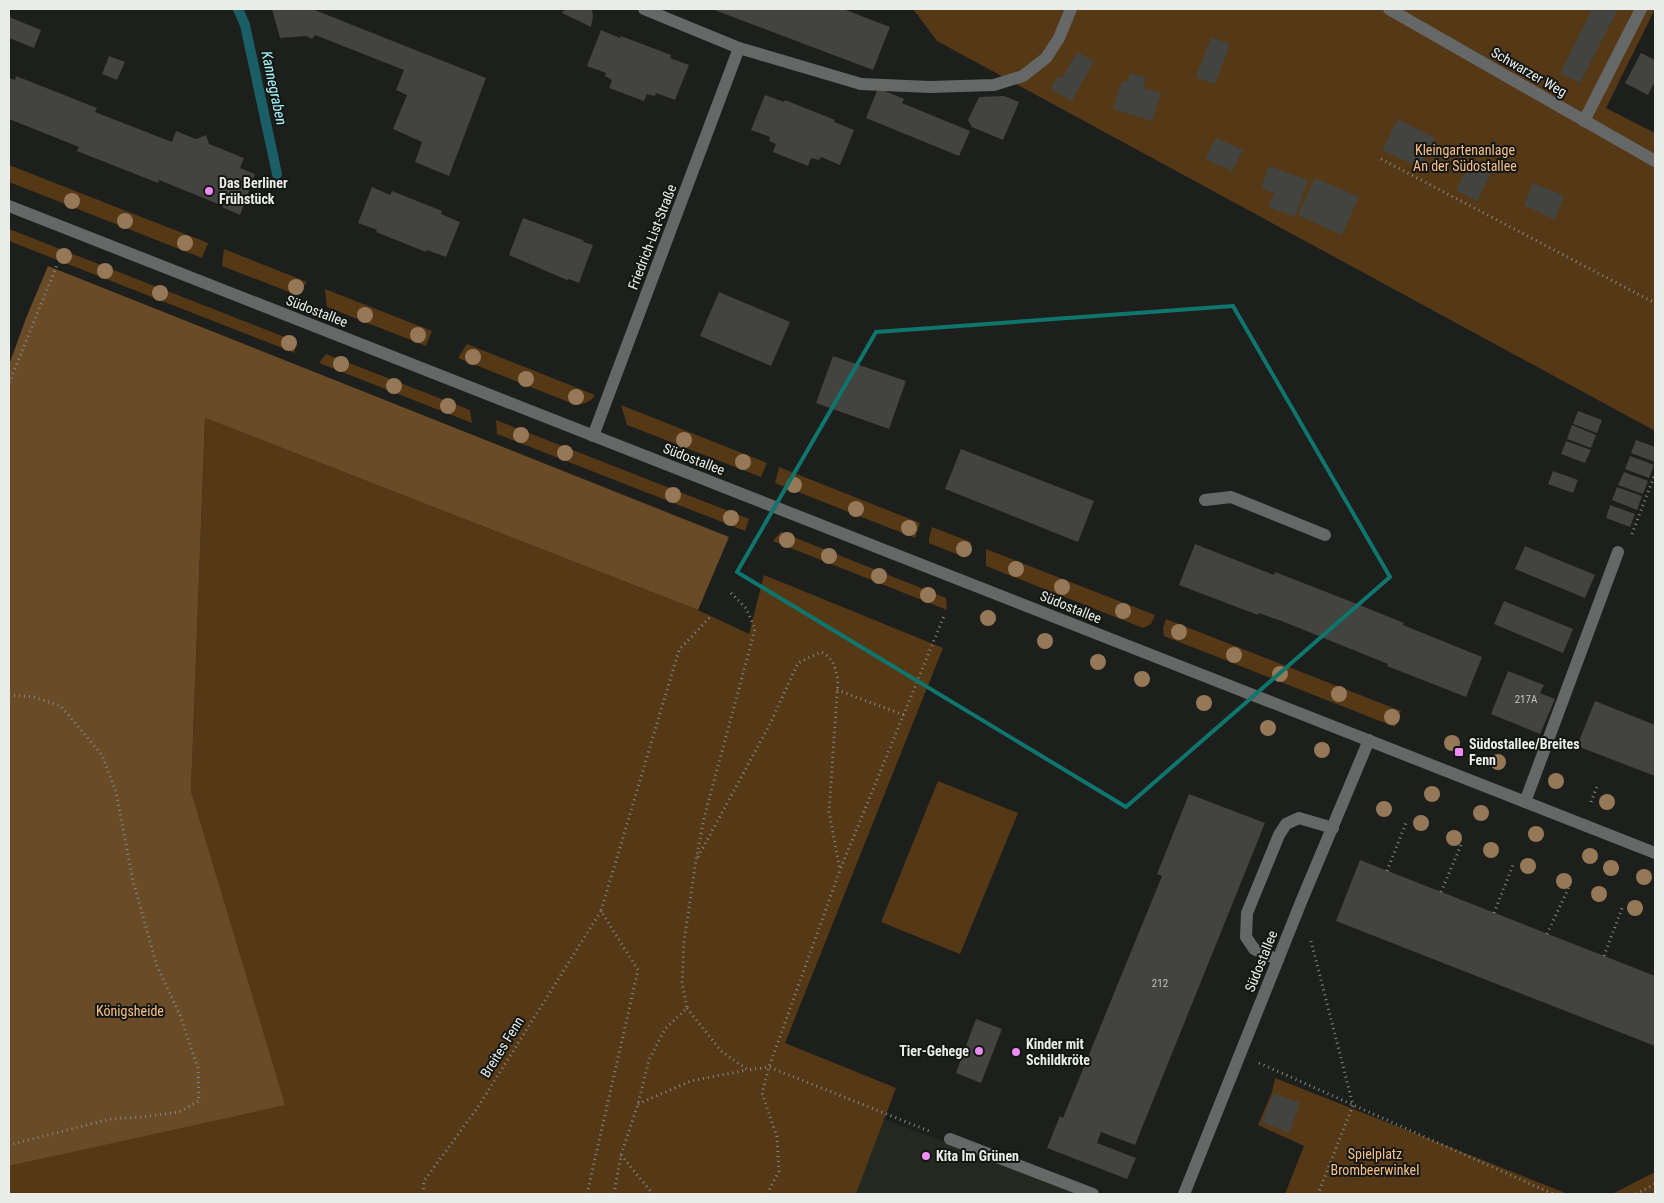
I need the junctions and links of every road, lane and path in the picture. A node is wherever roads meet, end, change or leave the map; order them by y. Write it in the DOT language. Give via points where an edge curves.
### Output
graph roads {
  1 [pos="644,9"];
  2 [pos="1071,9"];
  3 [pos="1389,9"];
  4 [pos="1641,9"];
  5 [pos="739,48"];
  6 [pos="1584,121"];
  7 [pos="1381,159"];
  8 [pos="1655,161"];
  9 [pos="9,206"];
  10 [pos="57,265"];
  11 [pos="1655,303"];
  12 [pos="9,383"];
  13 [pos="593,436"];
  14 [pos="1655,474"];
  15 [pos="1205,500"];
  16 [pos="1325,534"];
  17 [pos="1618,552"];
  18 [pos="731,593"];
  19 [pos="944,616"];
  20 [pos="710,617"];
  21 [pos="837,690"];
  22 [pos="9,695"];
  23 [pos="904,715"];
  24 [pos="1369,740"];
  25 [pos="1525,802"];
  26 [pos="1406,823"];
  27 [pos="1332,828"];
  28 [pos="1461,845"];
  29 [pos="1655,853"];
  30 [pos="696,860"];
  31 [pos="1513,865"];
  32 [pos="840,870"];
  33 [pos="1387,871"];
  34 [pos="1569,887"];
  35 [pos="1441,892"];
  36 [pos="1622,908"];
  37 [pos="601,910"];
  38 [pos="1494,913"];
  39 [pos="1547,934"];
  40 [pos="1311,941"];
  41 [pos="1604,956"];
  42 [pos="1278,960"];
  43 [pos="687,1008"];
  44 [pos="1240,1055"];
  45 [pos="770,1067"];
  46 [pos="748,1070"];
  47 [pos="638,1104"];
  48 [pos="1353,1105"];
  49 [pos="950,1139"];
  50 [pos="9,1145"];
  51 [pos="620,1155"];
  52 [pos="1655,1184"];
  53 [pos="423,1194"];
  54 [pos="587,1194"];
  55 [pos="614,1194"];
  56 [pos="653,1194"];
  57 [pos="768,1194"];
  58 [pos="1093,1194"];
  59 [pos="1184,1194"];
  60 [pos="1318,1194"];
  61 [pos="1553,1194"];
  62 [pos="1636,1194"];
  1 -- 5 [label="street"];
  2 -- 5 [label="street" via="1046,58 1023,76 994,84 930,87 861,84"];
  3 -- 6 [label="street, Schwarzer Weg"];
  4 -- 6 [label="street"];
  5 -- 13 [label="street, Friedrich-List-Straße"];
  6 -- 8 [label="street, Schwarzer Weg"];
  7 -- 11 [label="path"];
  9 -- 13 [label="street, Südostallee"];
  10 -- 12 [label="path"];
  13 -- 24 [label="street, Südostallee"];
  14 -- 17 [label="path" via="1632,534"];
  15 -- 16 [label="street" via="1231,496"];
  17 -- 25 [label="street"];
  18 -- 30 [label="path" via="746,608 755,629 704,818"];
  19 -- 23 [label="path"];
  20 -- 37 [label="path, Breites Fenn" via="679,650"];
  21 -- 23 [label="path"];
  21 -- 30 [label="path" via="838,680 830,657 821,652 798,663 770,724"];
  21 -- 32 [label="path" via="828,812"];
  22 -- 50 [label="path" via="34,697 61,706 102,755 116,792 133,880 157,966 180,1015 198,1068 199,1101 179,1112 110,1120"];
  23 -- 32 [label="path"];
  24 -- 25 [label="street, Südostallee"];
  24 -- 27 [label="street, Südostallee"];
  25 -- 29 [label="street, Südostallee"];
  26 -- 33 [label="path"];
  27 -- 42 [label="street, Südostallee"];
  27 -- 42 [label="street" via="1299,818 1286,824 1278,835 1247,913 1246,937 1254,949"];
  28 -- 35 [label="path"];
  30 -- 43 [label="path" via="684,942 682,982"];
  31 -- 38 [label="path"];
  32 -- 45 [label="path"];
  34 -- 39 [label="path"];
  36 -- 41 [label="path"];
  37 -- 53 [label="path, Breites Fenn" via="478,1107 424,1181"];
  37 -- 54 [label="path" via="638,970"];
  40 -- 48 [label="path"];
  42 -- 44 [label="street, Südostallee"];
  43 -- 46 [label="path" via="721,1051"];
  43 -- 47 [label="path" via="665,1028 649,1060"];
  44 -- 48 [label="path"];
  44 -- 59 [label="street, Südostallee"];
  45 -- 46 [label="path"];
  45 -- 49 [label="path"];
  45 -- 57 [label="path" via="762,1092 777,1137 779,1171"];
  46 -- 47 [label="path" via="691,1081"];
  47 -- 51 [label="path"];
  48 -- 60 [label="path"];
  48 -- 61 [label="path"];
  49 -- 58 [label="street"];
  51 -- 55 [label="path"];
  51 -- 56 [label="path"];
  52 -- 62 [label="path"];
}
